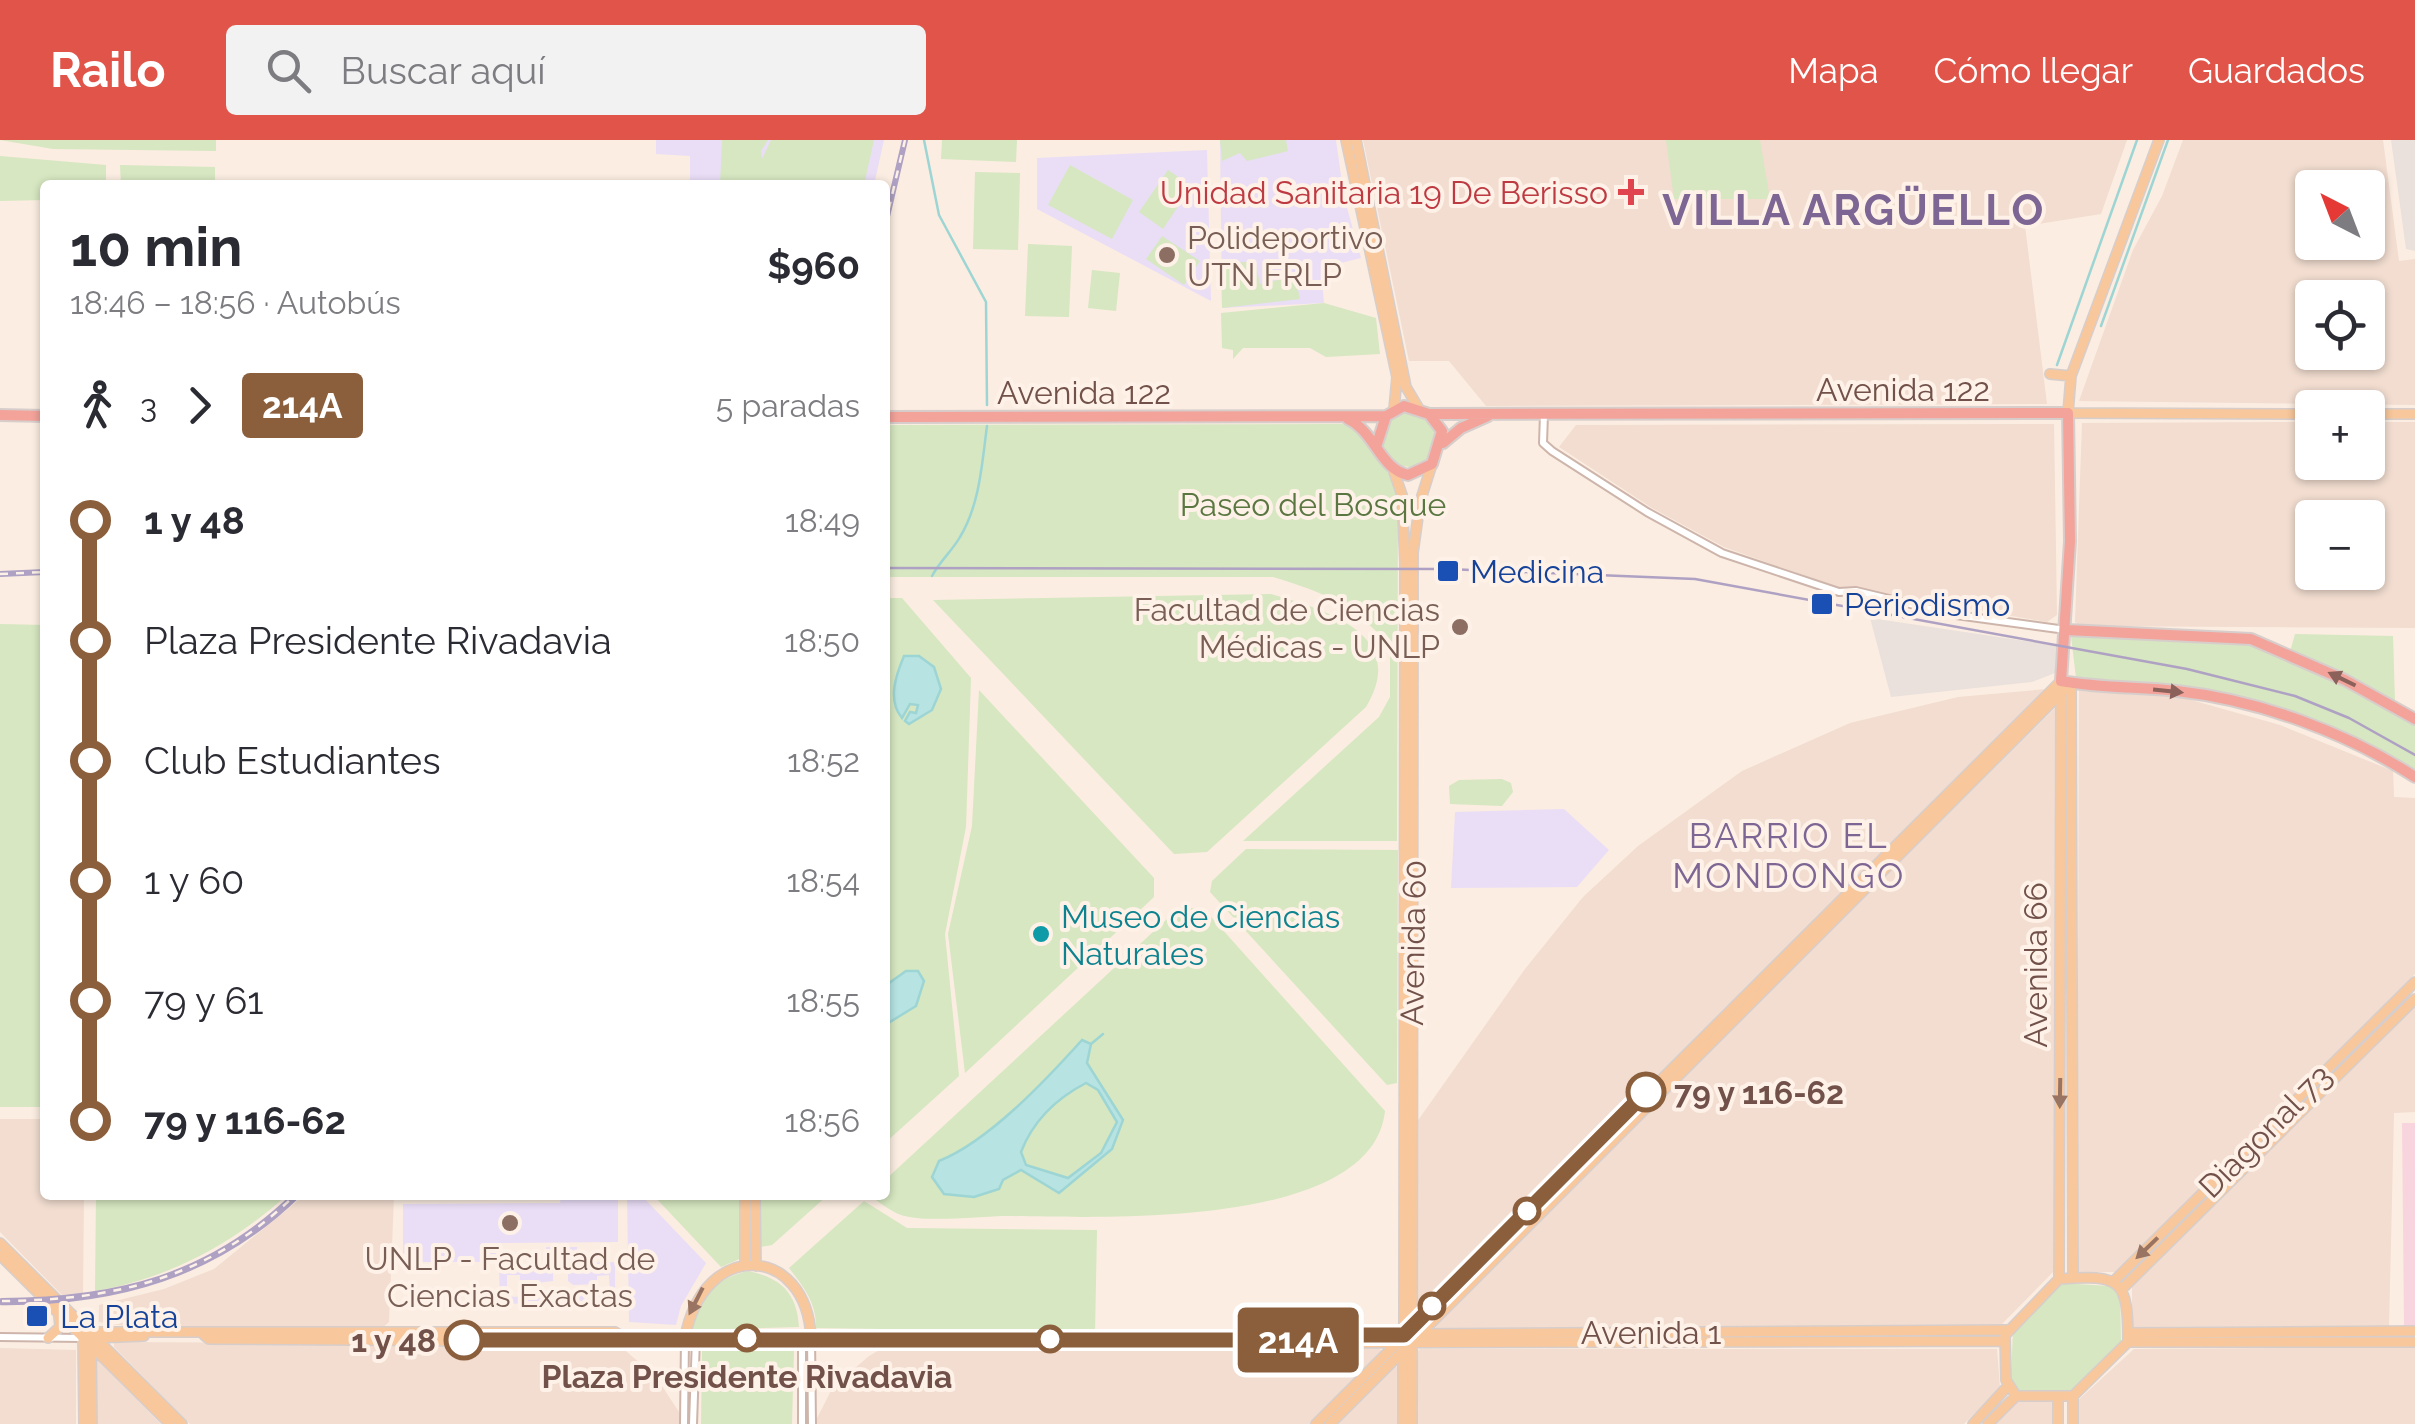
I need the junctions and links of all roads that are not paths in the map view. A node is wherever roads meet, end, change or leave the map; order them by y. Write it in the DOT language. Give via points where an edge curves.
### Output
graph roads {
  1 [pos="1346,140"];
  2 [pos="1356,140"];
  3 [pos="2159,140"];
  4 [pos="2050,374"];
  5 [pos="2072,376"];
  6 [pos="1390,412"];
  7 [pos="1424,412"];
  8 [pos="2068,413"];
  9 [pos="1493,414"];
  10 [pos="1544,414"];
  11 [pos="2295,414"];
  12 [pos="2385,414"];
  13 [pos="2415,414"];
  14 [pos="0,416"];
  15 [pos="40,416"];
  16 [pos="890,417"];
  17 [pos="1342,417"];
  18 [pos="1377,444"];
  19 [pos="1442,445"];
  20 [pos="1432,464"];
  21 [pos="1393,470"];
  22 [pos="2067,630"];
  23 [pos="2066,682"];
  24 [pos="2061,694"];
  25 [pos="2415,718"];
  26 [pos="2415,777"];
  27 [pos="2415,982"];
  28 [pos="2415,999"];
  29 [pos="745,1200"];
  30 [pos="755,1200"];
  31 [pos="0,1242"];
  32 [pos="0,1255"];
  33 [pos="750,1266"];
  34 [pos="2060,1278"];
  35 [pos="2073,1278"];
  36 [pos="2115,1280"];
  37 [pos="2124,1288"];
  38 [pos="58,1314"];
  39 [pos="2415,1331"];
  40 [pos="2006,1335"];
  41 [pos="2128,1337"];
  42 [pos="1,1338"];
  43 [pos="48,1338"];
  44 [pos="90,1338"];
  45 [pos="690,1338"];
  46 [pos="806,1338"];
  47 [pos="1408,1338"];
  48 [pos="2415,1342"];
  49 [pos="2007,1387"];
  50 [pos="2016,1396"];
  51 [pos="2058,1396"];
  52 [pos="2073,1396"];
  53 [pos="84,1424"];
  54 [pos="92,1424"];
  55 [pos="170,1424"];
  56 [pos="182,1424"];
  57 [pos="684,1424"];
  58 [pos="693,1424"];
  59 [pos="802,1424"];
  60 [pos="812,1424"];
  61 [pos="1316,1424"];
  62 [pos="1330,1424"];
  63 [pos="1403,1424"];
  64 [pos="1412,1424"];
  65 [pos="1973,1424"];
  66 [pos="1988,1424"];
  67 [pos="2058,1424"];
  68 [pos="2073,1424"];
  1 -- 6 [label="main road" via="1397,377"];
  2 -- 7 [label="main road" via="1406,387"];
  3 -- 5 [label="main road"];
  4 -- 5 [label="main road"];
  5 -- 8 [label="main road"];
  6 -- 7 [label="highway"];
  6 -- 17 [label="highway, Avenida 122"];
  6 -- 18 [label="highway"];
  7 -- 9 [label="highway, Avenida 122"];
  7 -- 19 [label="highway" via="1442,431"];
  8 -- 10 [label="highway, Avenida 122"];
  8 -- 11 [label="main road, Avenida 122"];
  8 -- 22 [label="highway, Avenida 66"];
  9 -- 10 [label="highway, Avenida 122"];
  9 -- 19 [label="highway, Avenida 122"];
  10 -- 22 [label="street" via="1542,443 1722,553 1838,592"];
  12 -- 13 [label="main road"];
  14 -- 15 [label="highway"];
  16 -- 17 [label="highway, Avenida 122"];
  17 -- 18 [label="highway"];
  18 -- 21 [label="highway"];
  19 -- 20 [label="highway"];
  20 -- 21 [label="highway" via="1417,474"];
  20 -- 47 [label="main road, Avenida 60" via="1414,553"];
  21 -- 47 [label="main road, Avenida 60" via="1402,494 1406,570"];
  22 -- 23 [label="highway, Avenida 66"];
  25 -- 22 [label="highway, one-way" via="2251,639"];
  23 -- 24 [label="main road"];
  23 -- 26 [label="highway, one-way" via="2182,692 2283,716"];
  23 -- 35 [label="main road, Avenida 66"];
  23 -- 47 [label="main road"];
  24 -- 34 [label="main road, Avenida 66, one-way"];
  24 -- 47 [label="main road"];
  27 -- 36 [label="main road, Diagonal 73, one-way"];
  28 -- 37 [label="main road, Diagonal 73"];
  29 -- 33 [label="main road"];
  30 -- 33 [label="main road"];
  31 -- 44 [label="main road"];
  32 -- 38 [label="main road"];
  33 -- 45 [label="main road, one-way" via="721,1272 702,1289 691,1309"];
  33 -- 46 [label="main road" via="784,1278 798,1294 808,1314"];
  34 -- 35 [label="main road"];
  34 -- 40 [label="main road"];
  35 -- 36 [label="main road"];
  36 -- 37 [label="main road"];
  37 -- 41 [label="main road"];
  38 -- 43 [label="main road" via="60,1327"];
  38 -- 44 [label="main road"];
  39 -- 41 [label="main road"];
  40 -- 47 [label="main road, Avenida 1"];
  40 -- 49 [label="main road"];
  41 -- 48 [label="main road"];
  41 -- 52 [label="main road"];
  42 -- 43 [label="street, Avenida 1"];
  43 -- 44 [label="street, Avenida 1"];
  44 -- 45 [label="main road, Avenida 1"];
  44 -- 53 [label="main road"];
  44 -- 54 [label="main road"];
  44 -- 55 [label="main road"];
  44 -- 56 [label="main road"];
  45 -- 46 [label="main road, Avenida 1"];
  45 -- 57 [label="street"];
  45 -- 58 [label="street"];
  46 -- 47 [label="main road, Avenida 1"];
  46 -- 59 [label="street"];
  46 -- 60 [label="street"];
  47 -- 61 [label="main road"];
  47 -- 62 [label="main road"];
  47 -- 63 [label="main road, Avenida 60"];
  47 -- 64 [label="main road, Avenida 60"];
  49 -- 50 [label="main road"];
  49 -- 65 [label="main road"];
  50 -- 51 [label="main road"];
  50 -- 66 [label="main road"];
  51 -- 52 [label="main road"];
  51 -- 67 [label="main road"];
  52 -- 68 [label="main road"];
}
